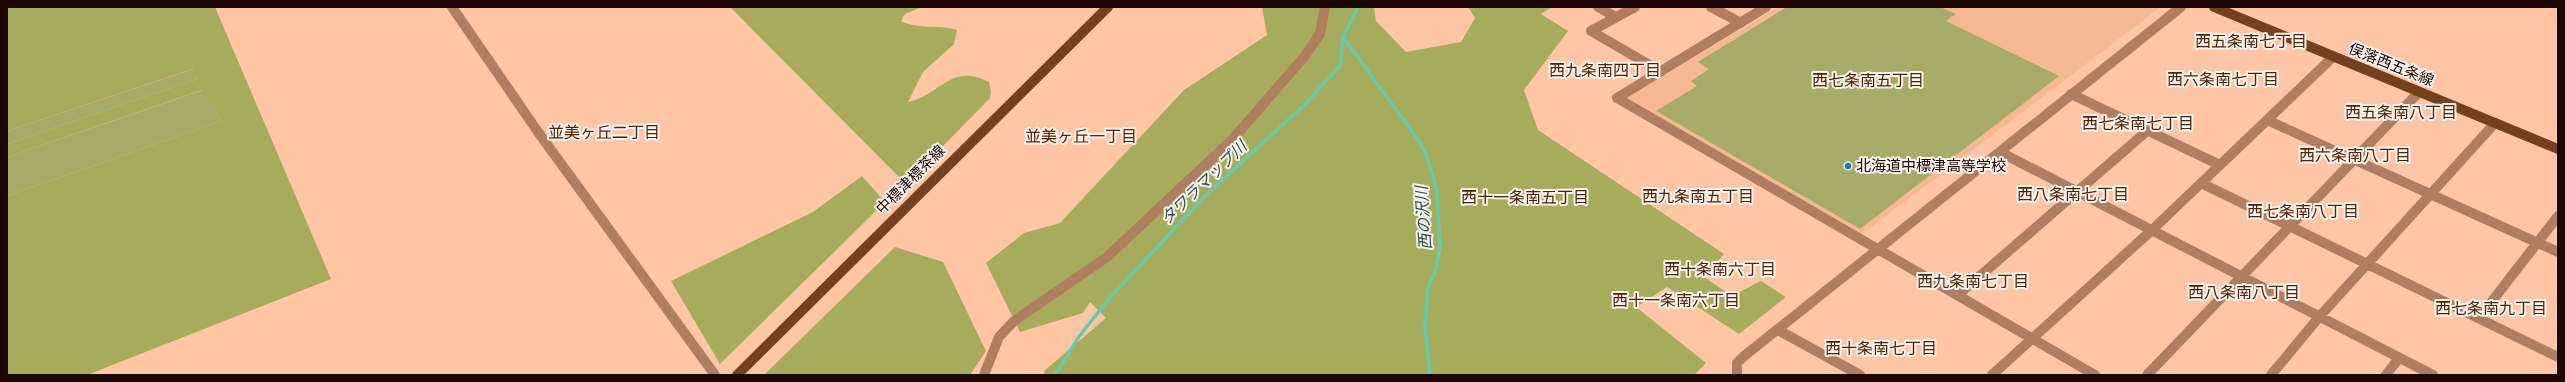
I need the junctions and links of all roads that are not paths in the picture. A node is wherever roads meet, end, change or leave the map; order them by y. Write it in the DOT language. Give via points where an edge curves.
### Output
graph roads {
  1 [pos="452,7"];
  2 [pos="1108,7"];
  3 [pos="1325,7"];
  4 [pos="1598,7"];
  5 [pos="1635,7"];
  6 [pos="1711,7"];
  7 [pos="1766,7"];
  8 [pos="2181,7"];
  9 [pos="2214,7"];
  10 [pos="1616,17"];
  11 [pos="1741,23"];
  12 [pos="2333,57"];
  13 [pos="1660,71"];
  14 [pos="2419,92"];
  15 [pos="2071,94"];
  16 [pos="2267,120"];
  17 [pos="2494,122"];
  18 [pos="2147,130"];
  19 [pos="2558,149"];
  20 [pos="2000,152"];
  21 [pos="2354,159"];
  22 [pos="2220,165"];
  23 [pos="2201,183"];
  24 [pos="2077,191"];
  25 [pos="2431,194"];
  26 [pos="2558,216"];
  27 [pos="2290,226"];
  28 [pos="2152,230"];
  29 [pos="2538,243"];
  30 [pos="1877,250"];
  31 [pos="2558,252"];
  32 [pos="2369,265"];
  33 [pos="2241,276"];
  34 [pos="1958,295"];
  35 [pos="2320,316"];
  36 [pos="2479,318"];
  37 [pos="1778,330"];
  38 [pos="2032,338"];
  39 [pos="2558,357"];
  40 [pos="2399,358"];
  41 [pos="715,375"];
  42 [pos="737,375"];
  43 [pos="984,375"];
  44 [pos="1737,375"];
  45 [pos="1860,375"];
  46 [pos="1992,375"];
  47 [pos="2095,375"];
  48 [pos="2147,375"];
  49 [pos="2271,375"];
  50 [pos="2386,375"];
  51 [pos="2433,375"];
  1 -- 41 [label="street" via="538,132"];
  2 -- 42 [label="main road, 中標津標茶線"];
  3 -- 43 [label="street" via="1322,28 1304,57 1232,140 1107,257 1014,321 999,337"];
  4 -- 10 [label="street"];
  5 -- 10 [label="street"];
  6 -- 11 [label="street"];
  7 -- 11 [label="street"];
  8 -- 15 [label="street"];
  9 -- 12 [label="main road, 俣落西五条線"];
  10 -- 13 [label="street" via="1591,31"];
  11 -- 13 [label="street"];
  12 -- 14 [label="main road, 俣落西五条線"];
  12 -- 16 [label="street"];
  13 -- 30 [label="street" via="1617,98"];
  14 -- 17 [label="main road, 俣落西五条線"];
  14 -- 21 [label="street"];
  15 -- 18 [label="street"];
  15 -- 20 [label="street"];
  16 -- 21 [label="street"];
  16 -- 22 [label="street"];
  17 -- 19 [label="main road, 俣落西五条線"];
  17 -- 25 [label="street"];
  18 -- 22 [label="street"];
  18 -- 24 [label="street"];
  20 -- 24 [label="street"];
  20 -- 30 [label="street"];
  21 -- 25 [label="street"];
  21 -- 27 [label="street"];
  22 -- 23 [label="street"];
  23 -- 27 [label="street"];
  23 -- 28 [label="street"];
  24 -- 28 [label="street"];
  24 -- 34 [label="street"];
  25 -- 29 [label="street"];
  25 -- 32 [label="street"];
  26 -- 29 [label="street"];
  27 -- 32 [label="street"];
  27 -- 33 [label="street"];
  28 -- 33 [label="street"];
  28 -- 38 [label="street"];
  29 -- 31 [label="street"];
  29 -- 36 [label="street"];
  30 -- 34 [label="street"];
  30 -- 37 [label="street"];
  32 -- 35 [label="street"];
  32 -- 36 [label="street"];
  33 -- 35 [label="street"];
  33 -- 48 [label="street"];
  34 -- 38 [label="street"];
  35 -- 40 [label="street"];
  35 -- 49 [label="street"];
  36 -- 39 [label="street"];
  37 -- 44 [label="street" via="1737,363"];
  37 -- 45 [label="street"];
  38 -- 46 [label="street"];
  38 -- 47 [label="street"];
  40 -- 50 [label="street"];
  40 -- 51 [label="street"];
}
